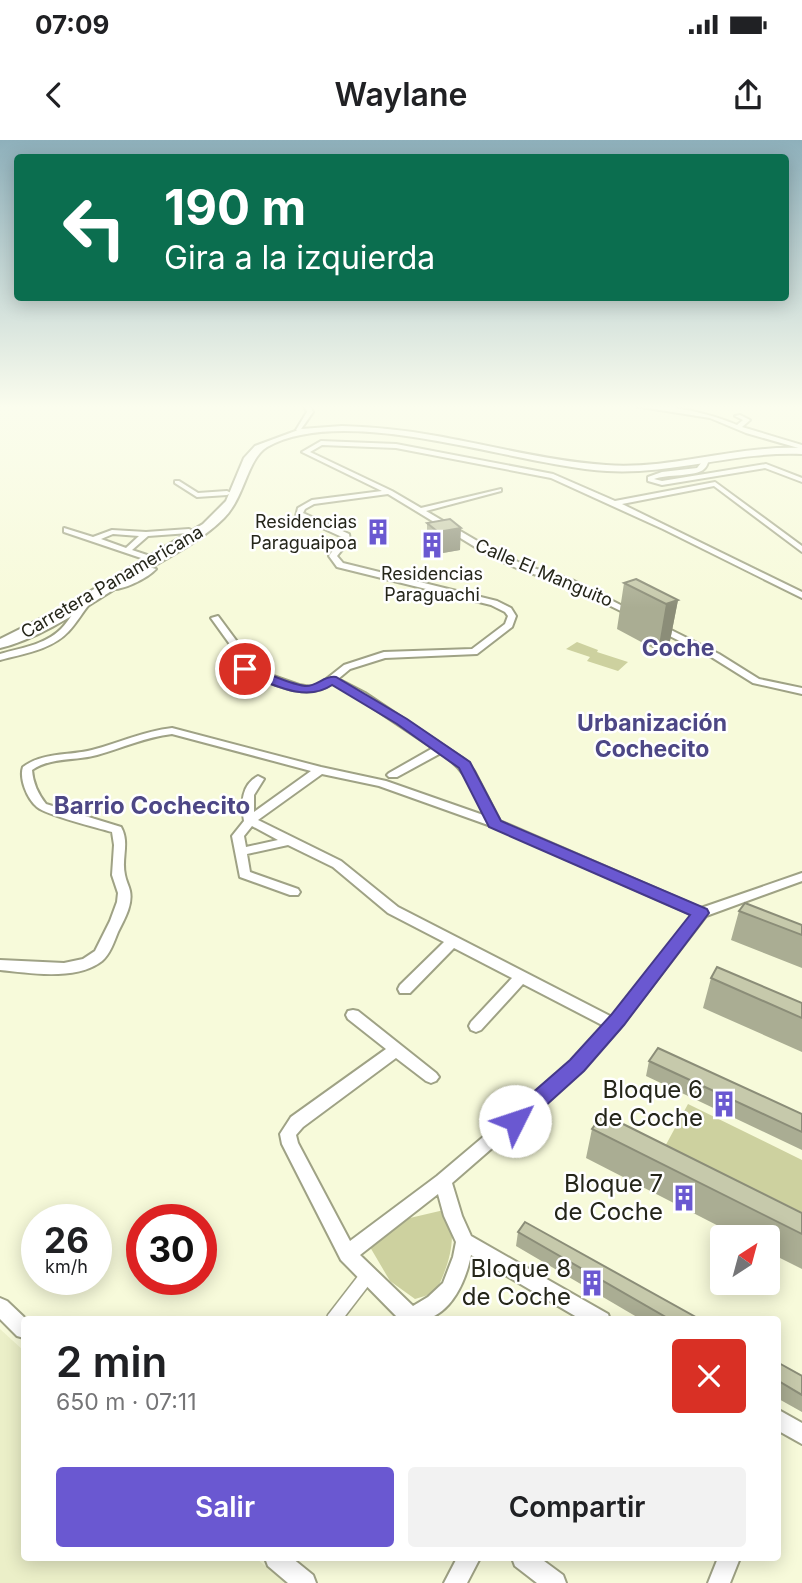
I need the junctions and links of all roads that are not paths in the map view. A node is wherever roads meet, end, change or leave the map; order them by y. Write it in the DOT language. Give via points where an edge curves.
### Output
graph roads {
  1 [pos="231,473"];
  2 [pos="243,473"];
  3 [pos="349,473"];
  4 [pos="539,473"];
  5 [pos="668,473"];
  6 [pos="721,473"];
  7 [pos="788,473"];
  8 [pos="802,474"];
  9 [pos="793,475"];
  10 [pos="802,480"];
  11 [pos="177,482"];
  12 [pos="499,490"];
  13 [pos="390,492"];
  14 [pos="209,496"];
  15 [pos="225,496"];
  16 [pos="617,503"];
  17 [pos="421,510"];
  18 [pos="66,530"];
  19 [pos="189,531"];
  20 [pos="146,534"];
  21 [pos="92,540"];
  22 [pos="129,549"];
  23 [pos="802,550"];
  24 [pos="150,563"];
  25 [pos="122,581"];
  26 [pos="802,595"];
  27 [pos="639,617"];
  28 [pos="215,618"];
  29 [pos="650,622"];
  30 [pos="0,637"];
  31 [pos="0,644"];
  32 [pos="0,657"];
  33 [pos="332,679"];
  34 [pos="802,691"];
  35 [pos="442,748"];
  36 [pos="320,770"];
  37 [pos="393,775"];
  38 [pos="258,779"];
  39 [pos="250,821"];
  40 [pos="495,824"];
  41 [pos="288,841"];
  42 [pos="242,852"];
  43 [pos="802,877"];
  44 [pos="294,892"];
  45 [pos="701,913"];
  46 [pos="452,942"];
  47 [pos="0,965"];
  48 [pos="520,978"];
  49 [pos="405,989"];
  50 [pos="353,1015"];
  51 [pos="614,1025"];
  52 [pos="476,1026"];
  53 [pos="396,1050"];
  54 [pos="430,1077"];
  55 [pos="443,1181"];
  56 [pos="465,1242"];
  57 [pos="347,1254"];
  58 [pos="367,1276"];
  59 [pos="0,1307"];
  60 [pos="336,1316"];
  61 [pos="410,1316"];
  62 [pos="416,1316"];
  63 [pos="594,1316"];
  64 [pos="21,1326"];
  65 [pos="781,1426"];
  66 [pos="802,1434"];
  67 [pos="279,1561"];
  68 [pos="468,1561"];
  69 [pos="527,1561"];
  70 [pos="728,1561"];
  71 [pos="305,1583"];
  72 [pos="455,1583"];
  73 [pos="555,1583"];
  74 [pos="719,1583"];
  1 -- 15 [label="main road, Carretera Panamericana"];
  2 -- 25 [label="main road, Carretera Panamericana" via="231,502 206,528"];
  3 -- 13 [label="street, Calle El Manguito"];
  4 -- 16 [label="street, Calle El Manguito"];
  5 -- 6 [label="street" via="650,478 662,483"];
  7 -- 9 [label="street"];
  8 -- 9 [label="street"];
  9 -- 10 [label="street"];
  11 -- 14 [label="street" via="197,495"];
  12 -- 17 [label="street"];
  13 -- 17 [label="street, Calle El Manguito"];
  13 -- 33 [label="street" via="312,502 299,514 346,536 333,556 340,565 494,603 512,616 509,625 474,652 384,655 346,667"];
  14 -- 15 [label="street"];
  15 -- 19 [label="main road, Carretera Panamericana"];
  16 -- 23 [label="street" via="715,484"];
  16 -- 26 [label="street"];
  17 -- 27 [label="street, Calle El Manguito" via="493,554 571,583"];
  18 -- 21 [label="street"];
  19 -- 20 [label="street"];
  19 -- 24 [label="main road, Carretera Panamericana"];
  20 -- 21 [label="street" via="113,532"];
  20 -- 22 [label="street"];
  21 -- 22 [label="street"];
  22 -- 24 [label="street"];
  24 -- 25 [label="street" via="145,575"];
  24 -- 30 [label="main road, Carretera Panamericana"];
  25 -- 31 [label="main road, Carretera Panamericana"];
  25 -- 32 [label="street" via="88,601 55,638"];
  28 -- 33 [label="street" via="250,672 303,690"];
  29 -- 34 [label="street" via="756,681"];
  33 -- 35 [label="street"];
  35 -- 37 [label="street"];
  35 -- 40 [label="street" via="469,771"];
  36 -- 39 [label="street"];
  36 -- 40 [label="street" via="382,783"];
  36 -- 47 [label="street" via="172,731 92,754 46,758 32,764 26,774 42,806 112,827 120,834 117,869 124,894 114,928 99,956 91,961 46,969"];
  38 -- 39 [label="street" via="245,802"];
  39 -- 41 [label="street"];
  39 -- 42 [label="street" via="238,836"];
  40 -- 45 [label="street"];
  41 -- 42 [label="street"];
  41 -- 46 [label="street" via="337,864 393,910"];
  42 -- 44 [label="street" via="245,875"];
  43 -- 45 [label="street"];
  45 -- 51 [label="street"];
  46 -- 48 [label="street"];
  46 -- 49 [label="street"];
  48 -- 51 [label="street"];
  48 -- 52 [label="street"];
  50 -- 53 [label="street"];
  51 -- 55 [label="street" via="577,1066"];
  53 -- 54 [label="street"];
  53 -- 57 [label="street" via="297,1122 288,1134"];
  55 -- 56 [label="street"];
  55 -- 57 [label="street"];
  56 -- 62 [label="street" via="459,1275 438,1304"];
  56 -- 63 [label="street"];
  57 -- 58 [label="street"];
  58 -- 60 [label="street"];
  58 -- 61 [label="street"];
  59 -- 64 [label="street"];
  65 -- 66 [label="street"];
  67 -- 71 [label="street"];
  68 -- 72 [label="street"];
  69 -- 73 [label="street"];
  70 -- 74 [label="street"];
}
